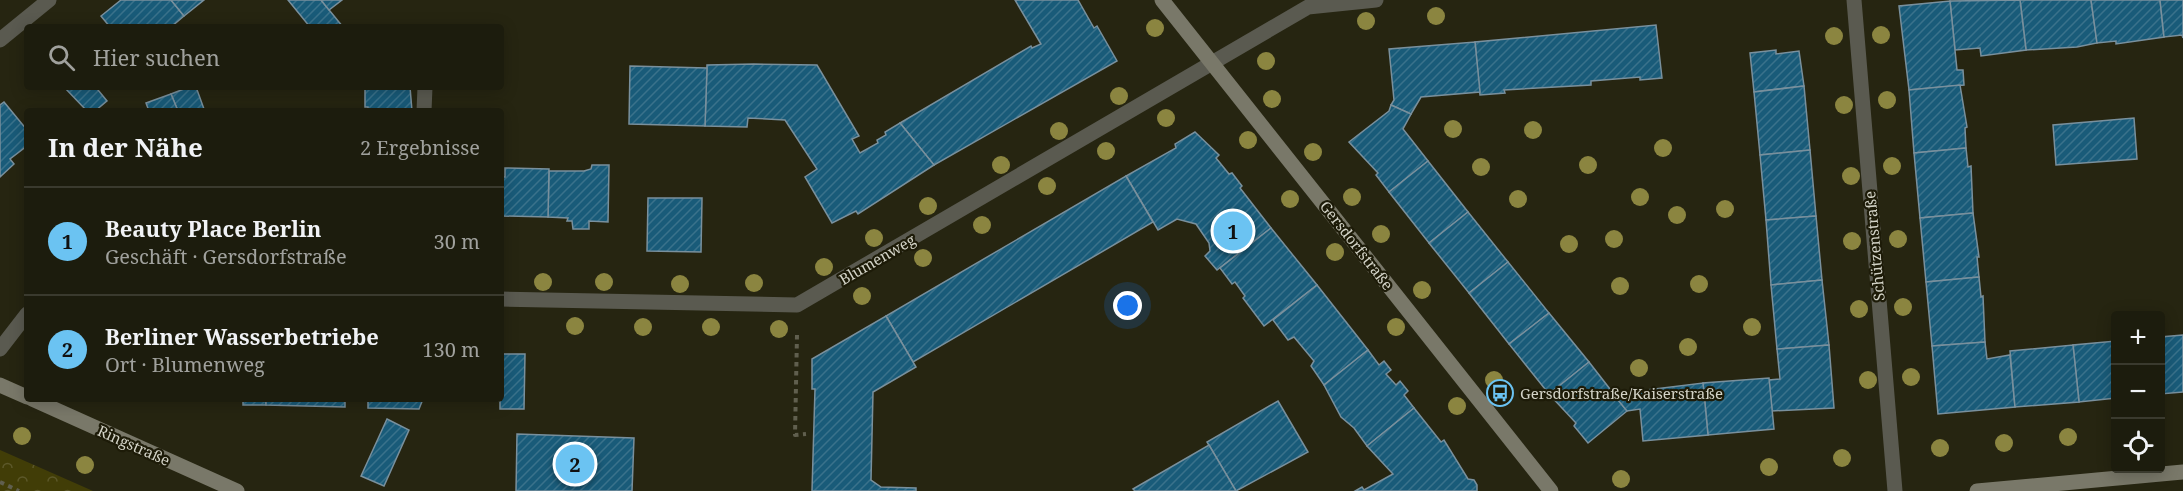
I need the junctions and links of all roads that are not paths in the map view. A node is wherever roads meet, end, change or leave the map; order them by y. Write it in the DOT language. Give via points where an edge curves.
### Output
graph roads {
  1 [pos="49,0"];
  2 [pos="1161,0"];
  3 [pos="1376,0"];
  4 [pos="1854,0"];
  5 [pos="0,40"];
  6 [pos="1211,63"];
  7 [pos="425,90"];
  8 [pos="424,108"];
  9 [pos="504,299"];
  10 [pos="24,318"];
  11 [pos="0,349"];
  12 [pos="0,385"];
  13 [pos="24,396"];
  14 [pos="39,402"];
  15 [pos="2183,472"];
  16 [pos="237,491"];
  17 [pos="1551,491"];
  18 [pos="1895,491"];
  19 [pos="1977,491"];
  1 -- 5 [label="street"];
  2 -- 6 [label="street, Gersdorfstraße"];
  3 -- 6 [label="street, Blumenweg" via="1308,7"];
  4 -- 18 [label="street, Schützenstraße"];
  6 -- 9 [label="street, Blumenweg" via="797,305"];
  6 -- 17 [label="street, Gersdorfstraße"];
  7 -- 8 [label="street"];
  10 -- 11 [label="street"];
  12 -- 13 [label="street"];
  14 -- 16 [label="street, Ringstraße"];
  15 -- 19 [label="street"];
}
